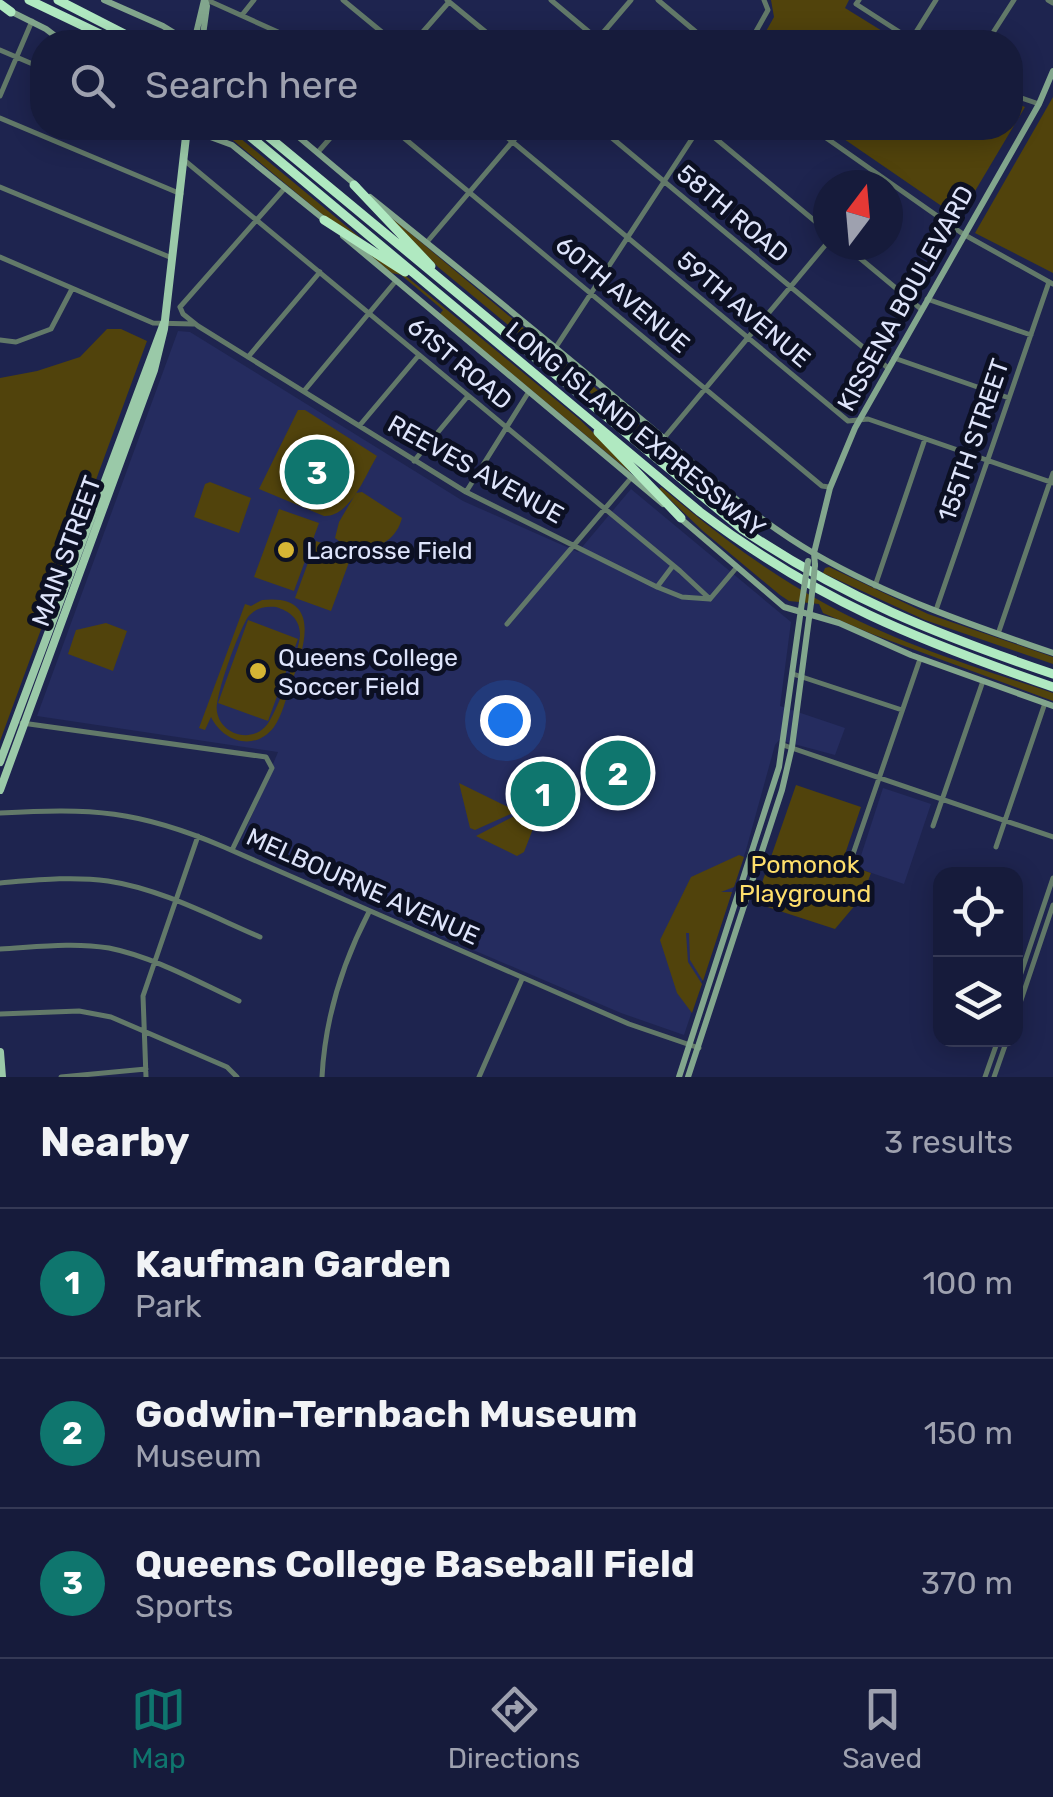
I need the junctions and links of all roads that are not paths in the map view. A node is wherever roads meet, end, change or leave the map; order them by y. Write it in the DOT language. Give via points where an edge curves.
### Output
graph roads {
  1 [pos="30,0"];
  2 [pos="58,0"];
  3 [pos="104,0"];
  4 [pos="205,0"];
  5 [pos="254,0"];
  6 [pos="343,0"];
  7 [pos="551,0"];
  8 [pos="631,0"];
  9 [pos="658,0"];
  10 [pos="764,0"];
  11 [pos="936,0"];
  12 [pos="1014,0"];
  13 [pos="449,1"];
  14 [pos="857,2"];
  15 [pos="0,6"];
  16 [pos="11,12"];
  17 [pos="242,15"];
  18 [pos="32,21"];
  19 [pos="45,30"];
  20 [pos="92,30"];
  21 [pos="117,30"];
  22 [pos="170,30"];
  23 [pos="198,30"];
  24 [pos="274,30"];
  25 [pos="379,30"];
  26 [pos="424,30"];
  27 [pos="484,30"];
  28 [pos="585,30"];
  29 [pos="607,30"];
  30 [pos="694,30"];
  31 [pos="757,30"];
  32 [pos="897,30"];
  33 [pos="919,30"];
  34 [pos="995,30"];
  35 [pos="0,50"];
  36 [pos="17,57"];
  37 [pos="30,63"];
  38 [pos="1053,71"];
  39 [pos="0,96"];
  40 [pos="1023,98"];
  41 [pos="1039,104"];
  42 [pos="0,118"];
  43 [pos="30,131"];
  44 [pos="1023,131"];
  45 [pos="52,140"];
  46 [pos="186,140"];
  47 [pos="219,140"];
  48 [pos="254,140"];
  49 [pos="272,140"];
  50 [pos="302,140"];
  51 [pos="328,140"];
  52 [pos="407,140"];
  53 [pos="614,140"];
  54 [pos="693,140"];
  55 [pos="716,140"];
  56 [pos="829,140"];
  57 [pos="1018,140"];
  58 [pos="512,141"];
  59 [pos="317,152"];
  60 [pos="184,160"];
  61 [pos="870,170"];
  62 [pos="664,182"];
  63 [pos="354,184"];
  64 [pos="0,187"];
  65 [pos="284,190"];
  66 [pos="470,192"];
  67 [pos="903,193"];
  68 [pos="181,194"];
  69 [pos="257,220"];
  70 [pos="324,220"];
  71 [pos="813,220"];
  72 [pos="963,234"];
  73 [pos="628,238"];
  74 [pos="426,242"];
  75 [pos="0,257"];
  76 [pos="172,258"];
  77 [pos="813,260"];
  78 [pos="862,260"];
  79 [pos="320,272"];
  80 [pos="395,282"];
  81 [pos="1051,283"];
  82 [pos="450,287"];
  83 [pos="791,287"];
  84 [pos="72,289"];
  85 [pos="592,294"];
  86 [pos="444,298"];
  87 [pos="926,299"];
  88 [pos="166,304"];
  89 [pos="180,307"];
  90 [pos="921,309"];
  91 [pos="369,313"];
  92 [pos="164,324"];
  93 [pos="198,326"];
  94 [pos="1030,335"];
  95 [pos="748,338"];
  96 [pos="0,340"];
  97 [pos="556,347"];
  98 [pos="419,355"];
  99 [pos="248,358"];
  100 [pos="894,358"];
  101 [pos="888,368"];
  102 [pos="706,388"];
  103 [pos="304,392"];
  104 [pos="528,393"];
  105 [pos="468,396"];
  106 [pos="1009,398"];
  107 [pos="576,408"];
  108 [pos="610,418"];
  109 [pos="859,420"];
  110 [pos="359,426"];
  111 [pos="507,428"];
  112 [pos="664,438"];
  113 [pos="925,439"];
  114 [pos="988,460"];
  115 [pos="414,461"];
  116 [pos="1053,474"];
  117 [pos="631,478"];
  118 [pos="1052,482"];
  119 [pos="715,485"];
  120 [pos="830,488"];
  121 [pos="466,492"];
  122 [pos="604,510"];
  123 [pos="681,518"];
  124 [pos="574,546"];
  125 [pos="814,553"];
  126 [pos="812,563"];
  127 [pos="672,567"];
  128 [pos="738,568"];
  129 [pos="875,586"];
  130 [pos="657,587"];
  131 [pos="710,599"];
  132 [pos="936,612"];
  133 [pos="800,613"];
  134 [pos="810,615"];
  135 [pos="508,624"];
  136 [pos="998,634"];
  137 [pos="1053,652"];
  138 [pos="920,659"];
  139 [pos="793,674"];
  140 [pos="1053,674"];
  141 [pos="802,676"];
  142 [pos="983,681"];
  143 [pos="1053,686"];
  144 [pos="1049,705"];
  145 [pos="902,710"];
  146 [pos="14,721"];
  147 [pos="24,724"];
  148 [pos="787,746"];
  149 [pos="0,762"];
  150 [pos="879,778"];
  151 [pos="0,790"];
  152 [pos="942,799"];
  153 [pos="0,813"];
  154 [pos="1004,820"];
  155 [pos="933,826"];
  156 [pos="198,836"];
  157 [pos="1053,837"];
  158 [pos="996,846"];
  159 [pos="232,850"];
  160 [pos="852,857"];
  161 [pos="1053,878"];
  162 [pos="0,883"];
  163 [pos="175,900"];
  164 [pos="1053,905"];
  165 [pos="369,912"];
  166 [pos="260,937"];
  167 [pos="0,950"];
  168 [pos="152,962"];
  169 [pos="1023,967"];
  170 [pos="522,979"];
  171 [pos="1023,994"];
  172 [pos="239,1000"];
  173 [pos="0,1014"];
  174 [pos="143,1030"];
  175 [pos="690,1045"];
  176 [pos="996,1047"];
  177 [pos="1005,1047"];
  178 [pos="699,1048"];
  179 [pos="0,1052"];
  180 [pos="146,1073"];
  181 [pos="2,1077"];
  182 [pos="61,1077"];
  183 [pos="237,1077"];
  184 [pos="322,1077"];
  185 [pos="479,1077"];
  186 [pos="679,1077"];
  187 [pos="688,1077"];
  188 [pos="985,1077"];
  189 [pos="994,1077"];
  1 -- 20 [label="highway"];
  2 -- 21 [label="highway"];
  3 -- 22 [label="main road"];
  4 -- 17 [label="street"];
  4 -- 23 [label="main road"];
  5 -- 17 [label="street"];
  6 -- 25 [label="street"];
  7 -- 28 [label="street"];
  8 -- 29 [label="street"];
  9 -- 30 [label="street"];
  10 -- 31 [label="street" via="768,10"];
  11 -- 33 [label="street"];
  12 -- 34 [label="street"];
  13 -- 26 [label="street"];
  13 -- 27 [label="street"];
  14 -- 32 [label="street"];
  15 -- 16 [label="highway"];
  16 -- 18 [label="main road"];
  17 -- 24 [label="street"];
  18 -- 19 [label="main road"];
  18 -- 36 [label="street"];
  35 -- 36 [label="street"];
  36 -- 37 [label="street"];
  36 -- 39 [label="street"];
  38 -- 41 [label="main road, KISSENA BOULEVARD"];
  40 -- 41 [label="street"];
  41 -- 44 [label="main road, KISSENA BOULEVARD"];
  42 -- 43 [label="street"];
  45 -- 68 [label="street"];
  46 -- 60 [label="main road, MAIN STREET"];
  47 -- 65 [label="main road"];
  48 -- 86 [label="highway, LONG ISLAND EXPRESSWAY"];
  49 -- 82 [label="highway, LONG ISLAND EXPRESSWAY"];
  50 -- 59 [label="main road"];
  51 -- 59 [label="street"];
  52 -- 66 [label="street, 60TH AVENUE"];
  53 -- 62 [label="street, 58TH ROAD"];
  54 -- 62 [label="street"];
  55 -- 71 [label="street"];
  56 -- 61 [label="street"];
  57 -- 72 [label="main road, KISSENA BOULEVARD"];
  58 -- 66 [label="street"];
  58 -- 73 [label="street, 59TH AVENUE"];
  59 -- 63 [label="main road"];
  60 -- 68 [label="main road, MAIN STREET"];
  60 -- 69 [label="street, 61ST ROAD"];
  62 -- 73 [label="street"];
  62 -- 83 [label="street, 58TH ROAD"];
  63 -- 74 [label="main road"];
  63 -- 82 [label="highway"];
  64 -- 76 [label="street"];
  65 -- 69 [label="street"];
  65 -- 70 [label="main road"];
  66 -- 74 [label="street"];
  66 -- 85 [label="street, 60TH AVENUE"];
  67 -- 72 [label="street"];
  68 -- 76 [label="main road, MAIN STREET"];
  69 -- 79 [label="street, 61ST ROAD"];
  69 -- 89 [label="street"];
  70 -- 80 [label="main road"];
  70 -- 86 [label="highway"];
  72 -- 81 [label="street"];
  72 -- 87 [label="main road, KISSENA BOULEVARD"];
  73 -- 85 [label="street"];
  73 -- 95 [label="street, 59TH AVENUE"];
  74 -- 97 [label="main road"];
  75 -- 84 [label="street, REEVES AVENUE"];
  76 -- 88 [label="main road, MAIN STREET"];
  77 -- 83 [label="street"];
  78 -- 90 [label="street"];
  79 -- 91 [label="street, 61ST ROAD"];
  79 -- 99 [label="street"];
  80 -- 91 [label="street"];
  80 -- 104 [label="main road"];
  81 -- 94 [label="street, 155TH STREET"];
  82 -- 108 [label="highway, LONG ISLAND EXPRESSWAY"];
  83 -- 95 [label="street"];
  83 -- 101 [label="street, 58TH ROAD"];
  84 -- 92 [label="street, REEVES AVENUE"];
  84 -- 96 [label="street" via="51,329 16,342"];
  85 -- 97 [label="street"];
  85 -- 102 [label="street, 60TH AVENUE"];
  86 -- 107 [label="highway, LONG ISLAND EXPRESSWAY"];
  87 -- 90 [label="main road, KISSENA BOULEVARD"];
  87 -- 94 [label="street"];
  88 -- 89 [label="street"];
  88 -- 92 [label="main road, MAIN STREET"];
  89 -- 93 [label="street, REEVES AVENUE"];
  90 -- 100 [label="main road, KISSENA BOULEVARD"];
  91 -- 98 [label="street, 61ST ROAD"];
  91 -- 103 [label="street"];
  92 -- 93 [label="street, REEVES AVENUE"];
  92 -- 146 [label="main road, MAIN STREET"];
  92 -- 147 [label="main road, MAIN STREET" via="154,370"];
  93 -- 99 [label="street, REEVES AVENUE"];
  94 -- 106 [label="street, 155TH STREET"];
  95 -- 102 [label="street"];
  95 -- 109 [label="street, 59TH AVENUE" via="848,421"];
  97 -- 112 [label="main road"];
  98 -- 105 [label="street, 61ST ROAD"];
  98 -- 110 [label="street"];
  99 -- 103 [label="street, REEVES AVENUE"];
  100 -- 101 [label="main road, KISSENA BOULEVARD"];
  100 -- 106 [label="street"];
  101 -- 109 [label="main road, KISSENA BOULEVARD"];
  102 -- 112 [label="street"];
  102 -- 120 [label="street, 60TH AVENUE"];
  103 -- 110 [label="street, REEVES AVENUE"];
  104 -- 111 [label="street"];
  104 -- 117 [label="main road"];
  105 -- 111 [label="street, 61ST ROAD"];
  105 -- 115 [label="street"];
  106 -- 114 [label="street, 155TH STREET"];
  107 -- 123 [label="highway"];
  107 -- 143 [label="highway, LONG ISLAND EXPRESSWAY" via="700,512 814,590 904,633"];
  108 -- 119 [label="highway"];
  108 -- 140 [label="highway, LONG ISLAND EXPRESSWAY" via="706,502 821,580 908,622"];
  109 -- 113 [label="street, 59TH AVENUE"];
  109 -- 120 [label="main road, KISSENA BOULEVARD"];
  110 -- 115 [label="street, REEVES AVENUE"];
  111 -- 121 [label="street"];
  111 -- 122 [label="street, 61ST ROAD"];
  112 -- 119 [label="main road"];
  113 -- 114 [label="street, 59TH AVENUE"];
  113 -- 129 [label="street"];
  114 -- 118 [label="street, 59TH AVENUE"];
  114 -- 132 [label="street, 155TH STREET"];
  115 -- 121 [label="street, REEVES AVENUE"];
  116 -- 118 [label="street"];
  117 -- 122 [label="street"];
  117 -- 123 [label="main road"];
  118 -- 136 [label="street"];
  119 -- 125 [label="main road"];
  120 -- 125 [label="main road, KISSENA BOULEVARD"];
  121 -- 124 [label="street, REEVES AVENUE"];
  122 -- 124 [label="street"];
  122 -- 127 [label="street, 61ST ROAD"];
  123 -- 128 [label="main road"];
  124 -- 130 [label="street, REEVES AVENUE"];
  124 -- 135 [label="street"];
  125 -- 126 [label="main road, KISSENA BOULEVARD"];
  125 -- 129 [label="main road"];
  126 -- 133 [label="main road, KISSENA BOULEVARD, bridge"];
  126 -- 134 [label="main road, KISSENA BOULEVARD, bridge"];
  127 -- 130 [label="street"];
  127 -- 131 [label="street, 61ST ROAD"];
  128 -- 131 [label="street"];
  128 -- 133 [label="main road"];
  129 -- 132 [label="main road"];
  130 -- 131 [label="street, REEVES AVENUE"];
  132 -- 136 [label="main road"];
  133 -- 134 [label="main road"];
  133 -- 139 [label="main road, KISSENA BOULEVARD"];
  134 -- 138 [label="main road"];
  134 -- 141 [label="main road, KISSENA BOULEVARD"];
  136 -- 137 [label="main road"];
  138 -- 142 [label="main road"];
  138 -- 145 [label="street"];
  139 -- 141 [label="street"];
  139 -- 148 [label="main road, KISSENA BOULEVARD"];
  141 -- 145 [label="street"];
  141 -- 148 [label="main road, KISSENA BOULEVARD"];
  142 -- 144 [label="main road"];
  142 -- 152 [label="street"];
  144 -- 154 [label="street"];
  145 -- 150 [label="street"];
  146 -- 147 [label="street"];
  146 -- 149 [label="main road, MAIN STREET"];
  147 -- 151 [label="main road, MAIN STREET"];
  147 -- 159 [label="street" via="270,760"];
  148 -- 150 [label="street"];
  148 -- 175 [label="main road, KISSENA BOULEVARD"];
  148 -- 178 [label="main road, KISSENA BOULEVARD" via="776,812"];
  150 -- 152 [label="street"];
  150 -- 160 [label="street"];
  152 -- 154 [label="street"];
  152 -- 155 [label="street"];
  153 -- 156 [label="street, MELBOURNE AVENUE" via="95,810"];
  154 -- 157 [label="street"];
  154 -- 158 [label="street"];
  156 -- 159 [label="street, MELBOURNE AVENUE"];
  156 -- 163 [label="street"];
  159 -- 165 [label="street, MELBOURNE AVENUE"];
  161 -- 169 [label="street"];
  162 -- 163 [label="street" via="99,880"];
  163 -- 166 [label="street"];
  163 -- 168 [label="street"];
  164 -- 171 [label="street"];
  165 -- 170 [label="street, MELBOURNE AVENUE"];
  165 -- 184 [label="street" via="335,996"];
  167 -- 168 [label="street" via="111,948"];
  168 -- 172 [label="street"];
  168 -- 174 [label="street"];
  170 -- 175 [label="street, MELBOURNE AVENUE"];
  170 -- 185 [label="street"];
  173 -- 174 [label="street" via="80,1011"];
  174 -- 180 [label="street"];
  174 -- 183 [label="street"];
  175 -- 178 [label="street, MELBOURNE AVENUE"];
  175 -- 186 [label="main road, KISSENA BOULEVARD"];
  176 -- 188 [label="street"];
  177 -- 189 [label="street"];
  178 -- 187 [label="main road, KISSENA BOULEVARD"];
  179 -- 181 [label="main road"];
  180 -- 182 [label="street"];
}
